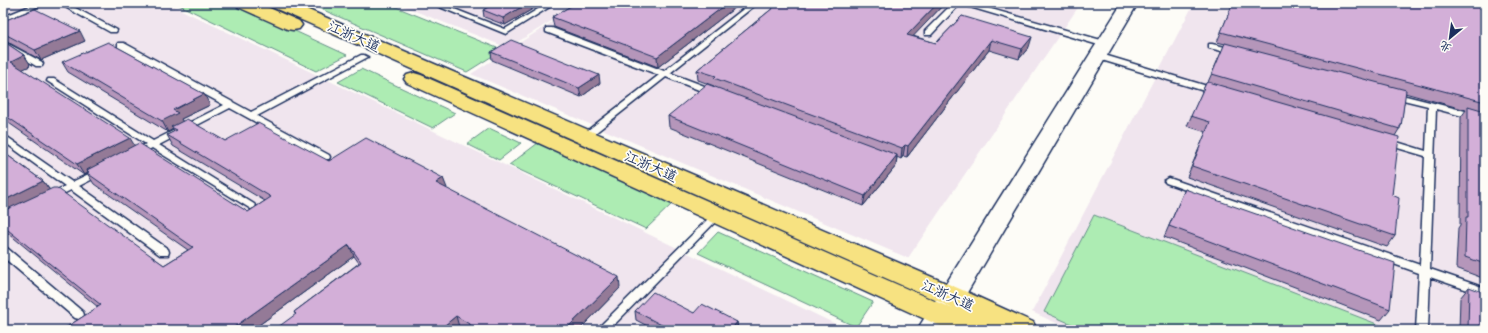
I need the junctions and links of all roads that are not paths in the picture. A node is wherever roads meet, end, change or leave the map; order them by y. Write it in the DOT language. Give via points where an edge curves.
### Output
graph roads {
  1 [pos="43,3"];
  2 [pos="61,3"];
  3 [pos="278,3"];
  4 [pos="433,3"];
  5 [pos="553,3"];
  6 [pos="755,3"];
  7 [pos="957,3"];
  8 [pos="962,3"];
  9 [pos="1130,3"];
  10 [pos="254,4"];
  11 [pos="3,19"];
  12 [pos="113,30"];
  13 [pos="549,30"];
  14 [pos="928,33"];
  15 [pos="3,43"];
  16 [pos="121,45"];
  17 [pos="1212,46"];
  18 [pos="1102,50"];
  19 [pos="1242,54"];
  20 [pos="364,57"];
  21 [pos="39,64"];
  22 [pos="665,74"];
  23 [pos="51,81"];
  24 [pos="1387,93"];
  25 [pos="1226,94"];
  26 [pos="723,96"];
  27 [pos="230,105"];
  28 [pos="1432,105"];
  29 [pos="250,116"];
  30 [pos="1485,119"];
  31 [pos="3,137"];
  32 [pos="1377,139"];
  33 [pos="577,142"];
  34 [pos="153,144"];
  35 [pos="1430,155"];
  36 [pos="126,158"];
  37 [pos="326,158"];
  38 [pos="106,169"];
  39 [pos="1169,181"];
  40 [pos="72,186"];
  41 [pos="44,200"];
  42 [pos="251,206"];
  43 [pos="718,214"];
  44 [pos="3,251"];
  45 [pos="164,252"];
  46 [pos="1425,271"];
  47 [pos="1485,292"];
  48 [pos="941,313"];
  49 [pos="79,315"];
  50 [pos="602,330"];
  51 [pos="975,330"];
  52 [pos="1023,330"];
  53 [pos="1422,330"];
  1 -- 11 [label="lane"];
  2 -- 12 [label="lane"];
  3 -- 33 [label="main road, 江浙大道"];
  4 -- 5 [label="lane" via="506,32"];
  6 -- 22 [label="lane"];
  7 -- 14 [label="lane"];
  8 -- 18 [label="lane"];
  9 -- 18 [label="main road"];
  10 -- 20 [label="main road, 江浙大道"];
  13 -- 22 [label="lane"];
  15 -- 21 [label="lane"];
  16 -- 27 [label="lane"];
  17 -- 19 [label="lane"];
  18 -- 25 [label="lane"];
  18 -- 48 [label="main road"];
  20 -- 29 [label="lane"];
  20 -- 33 [label="main road, 江浙大道"];
  22 -- 26 [label="lane"];
  22 -- 33 [label="lane"];
  23 -- 34 [label="lane"];
  24 -- 28 [label="lane"];
  27 -- 29 [label="lane"];
  27 -- 34 [label="lane"];
  28 -- 30 [label="lane"];
  28 -- 35 [label="lane"];
  29 -- 37 [label="lane"];
  31 -- 40 [label="lane"];
  32 -- 35 [label="lane"];
  33 -- 43 [label="main road, 江浙大道"];
  33 -- 48 [label="main road, 江浙大道"];
  34 -- 36 [label="lane"];
  34 -- 42 [label="lane"];
  35 -- 46 [label="lane"];
  38 -- 40 [label="lane"];
  39 -- 46 [label="lane"];
  40 -- 41 [label="lane"];
  40 -- 45 [label="lane"];
  43 -- 48 [label="main road, 江浙大道"];
  43 -- 50 [label="lane"];
  44 -- 49 [label="lane"];
  46 -- 47 [label="lane"];
  46 -- 53 [label="lane"];
  48 -- 51 [label="main road, 江浙大道"];
  48 -- 52 [label="main road, 江浙大道"];
}
